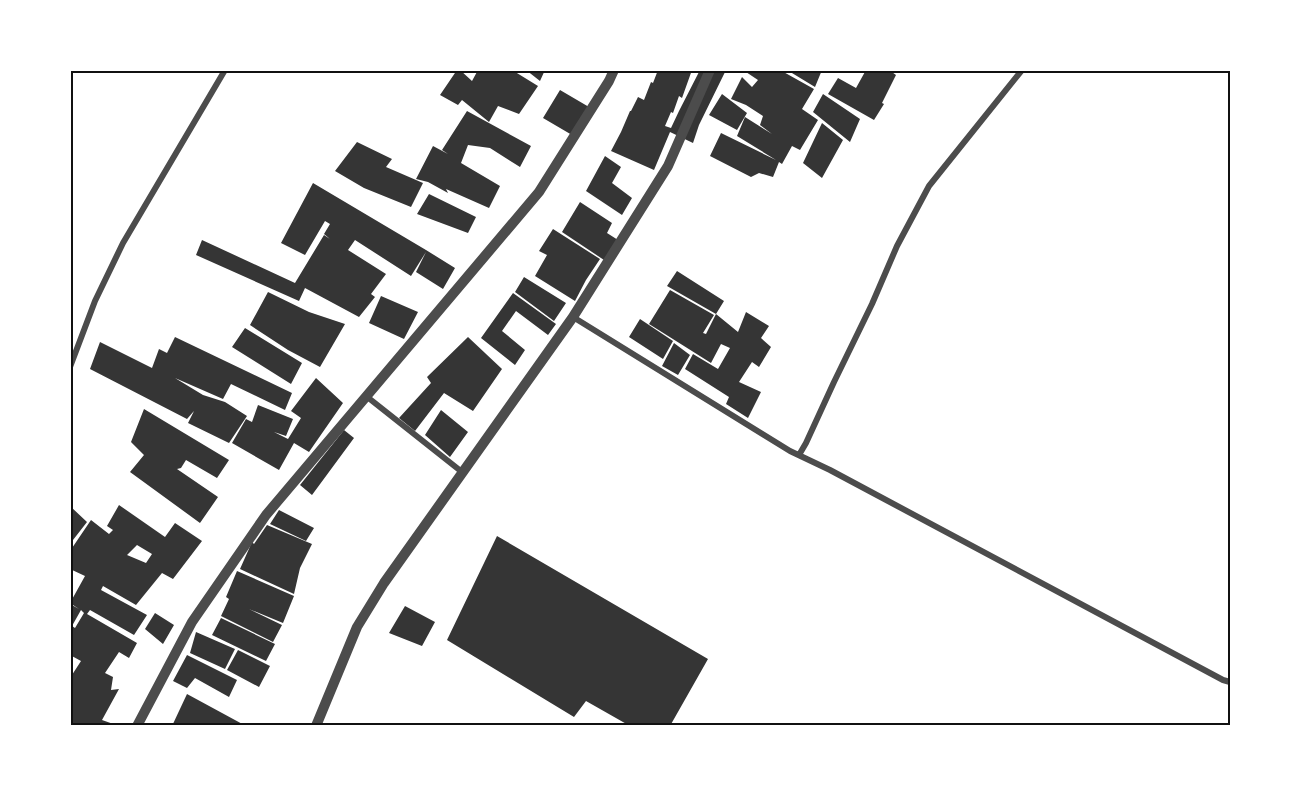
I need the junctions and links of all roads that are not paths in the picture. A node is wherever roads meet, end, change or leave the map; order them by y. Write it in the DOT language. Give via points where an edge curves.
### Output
graph roads {
  1 [pos="225,70"];
  2 [pos="614,70"];
  3 [pos="710,70"];
  4 [pos="1022,70"];
  5 [pos="573,317"];
  6 [pos="70,367"];
  7 [pos="369,398"];
  8 [pos="800,453"];
  9 [pos="462,472"];
  10 [pos="1230,682"];
  11 [pos="137,726"];
  12 [pos="316,726"];
  1 -- 6 [label="street" via="123,243 94,301"];
  2 -- 7 [label="street" via="539,192"];
  3 -- 5 [label="street" via="668,166"];
  4 -- 8 [label="street" via="929,186"];
  5 -- 8 [label="street" via="790,451"];
  5 -- 9 [label="street"];
  7 -- 9 [label="street"];
  7 -- 11 [label="street" via="266,515 192,622"];
  8 -- 10 [label="street"];
  9 -- 12 [label="street" via="357,627"];
}
